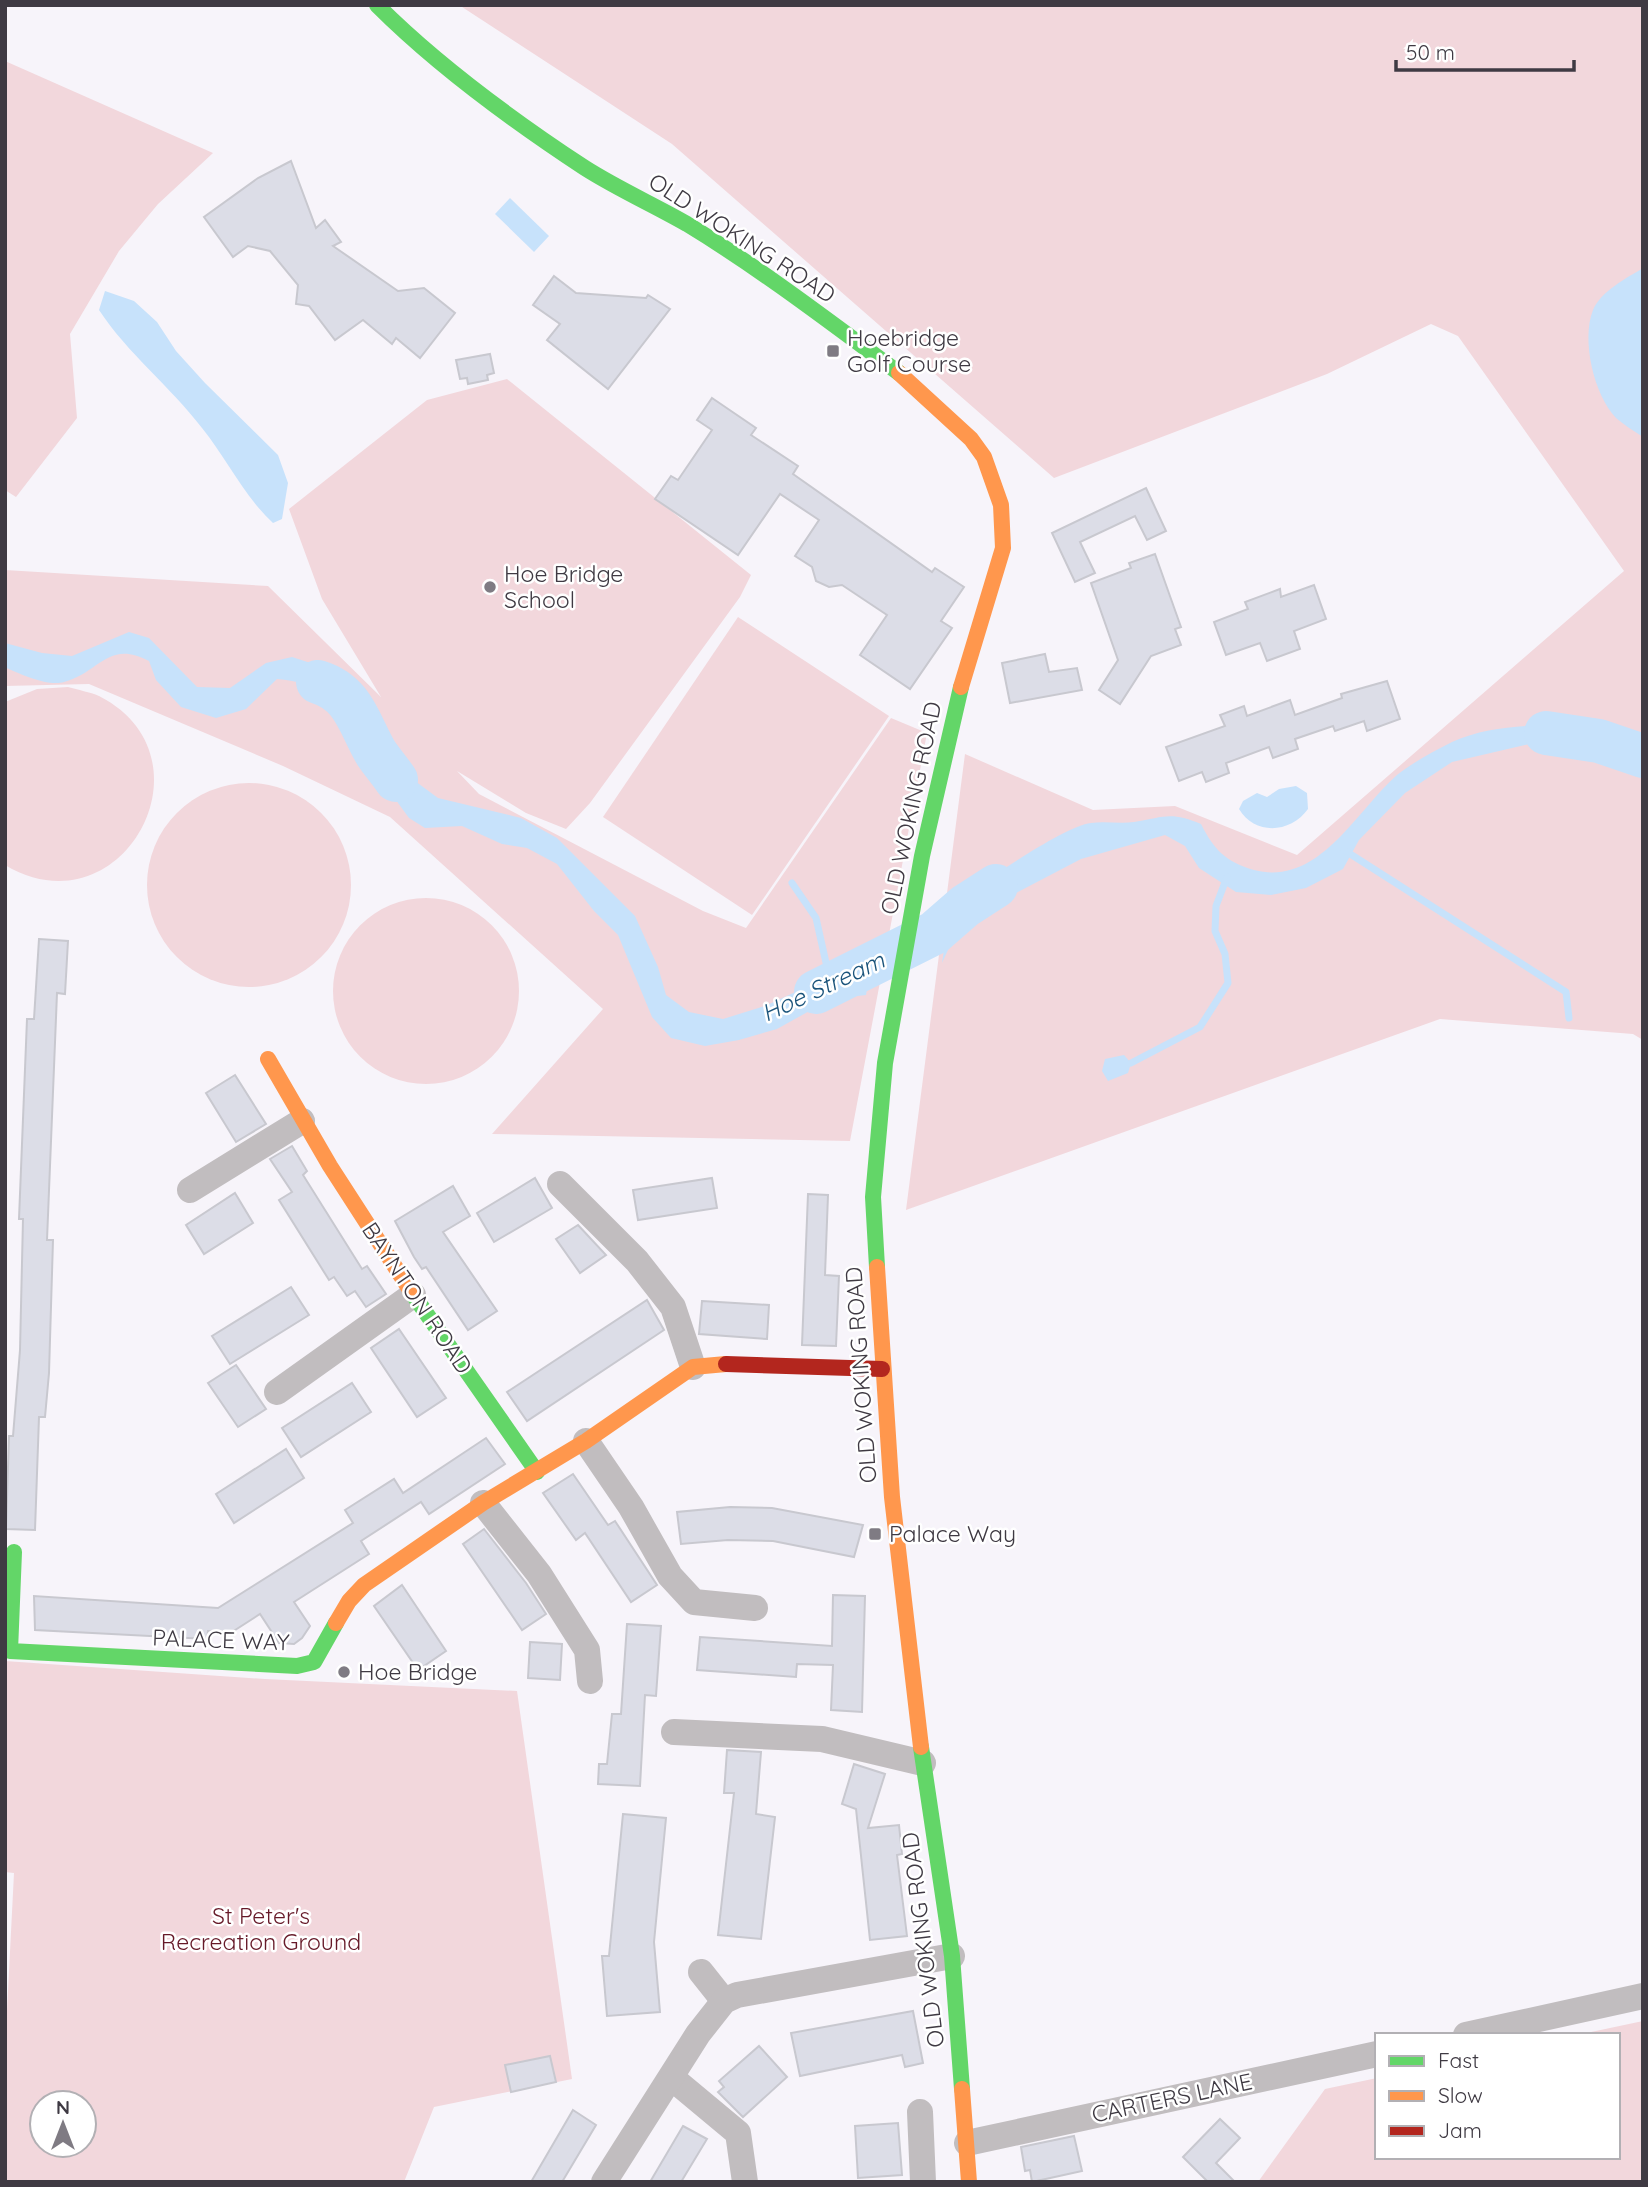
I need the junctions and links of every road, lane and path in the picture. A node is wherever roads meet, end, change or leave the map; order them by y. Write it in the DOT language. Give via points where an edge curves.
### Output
graph roads {
  1 [pos="377,5"];
  2 [pos="268,1059"];
  3 [pos="302,1121"];
  4 [pos="560,1184"];
  5 [pos="190,1190"];
  6 [pos="412,1295"];
  7 [pos="693,1367"];
  8 [pos="882,1369"];
  9 [pos="277,1392"];
  10 [pos="586,1441"];
  11 [pos="537,1472"];
  12 [pos="483,1503"];
  13 [pos="14,1552"];
  14 [pos="755,1608"];
  15 [pos="590,1681"];
  16 [pos="674,1732"];
  17 [pos="923,1763"];
  18 [pos="951,1956"];
  19 [pos="701,1972"];
  20 [pos="1643,1996"];
  21 [pos="724,2001"];
  22 [pos="1475,2033"];
  23 [pos="1375,2054"];
  24 [pos="672,2078"];
  25 [pos="920,2112"];
  26 [pos="967,2143"];
  27 [pos="604,2182"];
  28 [pos="745,2182"];
  29 [pos="923,2182"];
  30 [pos="969,2182"];
  1 -- 8 [label="main road, OLD WOKING ROAD" via="416,44 587,169 688,225 806,304 947,412 984,457 1001,505 1003,548 968,658 922,856 879,1110 873,1197"];
  2 -- 3 [label="main road, BAYNTON ROAD"];
  3 -- 5 [label="street"];
  3 -- 6 [label="main road, BAYNTON ROAD"];
  4 -- 7 [label="street" via="637,1261 673,1307"];
  6 -- 9 [label="street"];
  6 -- 11 [label="main road, BAYNTON ROAD"];
  7 -- 8 [label="main road, PALACE WAY"];
  7 -- 10 [label="main road, PALACE WAY"];
  8 -- 17 [label="main road, OLD WOKING ROAD"];
  10 -- 11 [label="main road, PALACE WAY"];
  10 -- 14 [label="street" via="670,1576 694,1602"];
  11 -- 12 [label="main road, PALACE WAY"];
  12 -- 13 [label="main road, PALACE WAY" via="364,1585 349,1601 314,1662 297,1666 10,1651"];
  12 -- 15 [label="street" via="539,1574 587,1650"];
  16 -- 17 [label="street" via="822,1738"];
  17 -- 18 [label="main road, OLD WOKING ROAD"];
  18 -- 21 [label="street"];
  18 -- 26 [label="main road, OLD WOKING ROAD"];
  19 -- 21 [label="street"];
  20 -- 22 [label="street"];
  21 -- 24 [label="street"];
  23 -- 26 [label="street, CARTERS LANE"];
  24 -- 27 [label="street"];
  24 -- 28 [label="street" via="738,2133"];
  25 -- 29 [label="street"];
  26 -- 30 [label="main road, OLD WOKING ROAD"];
}
